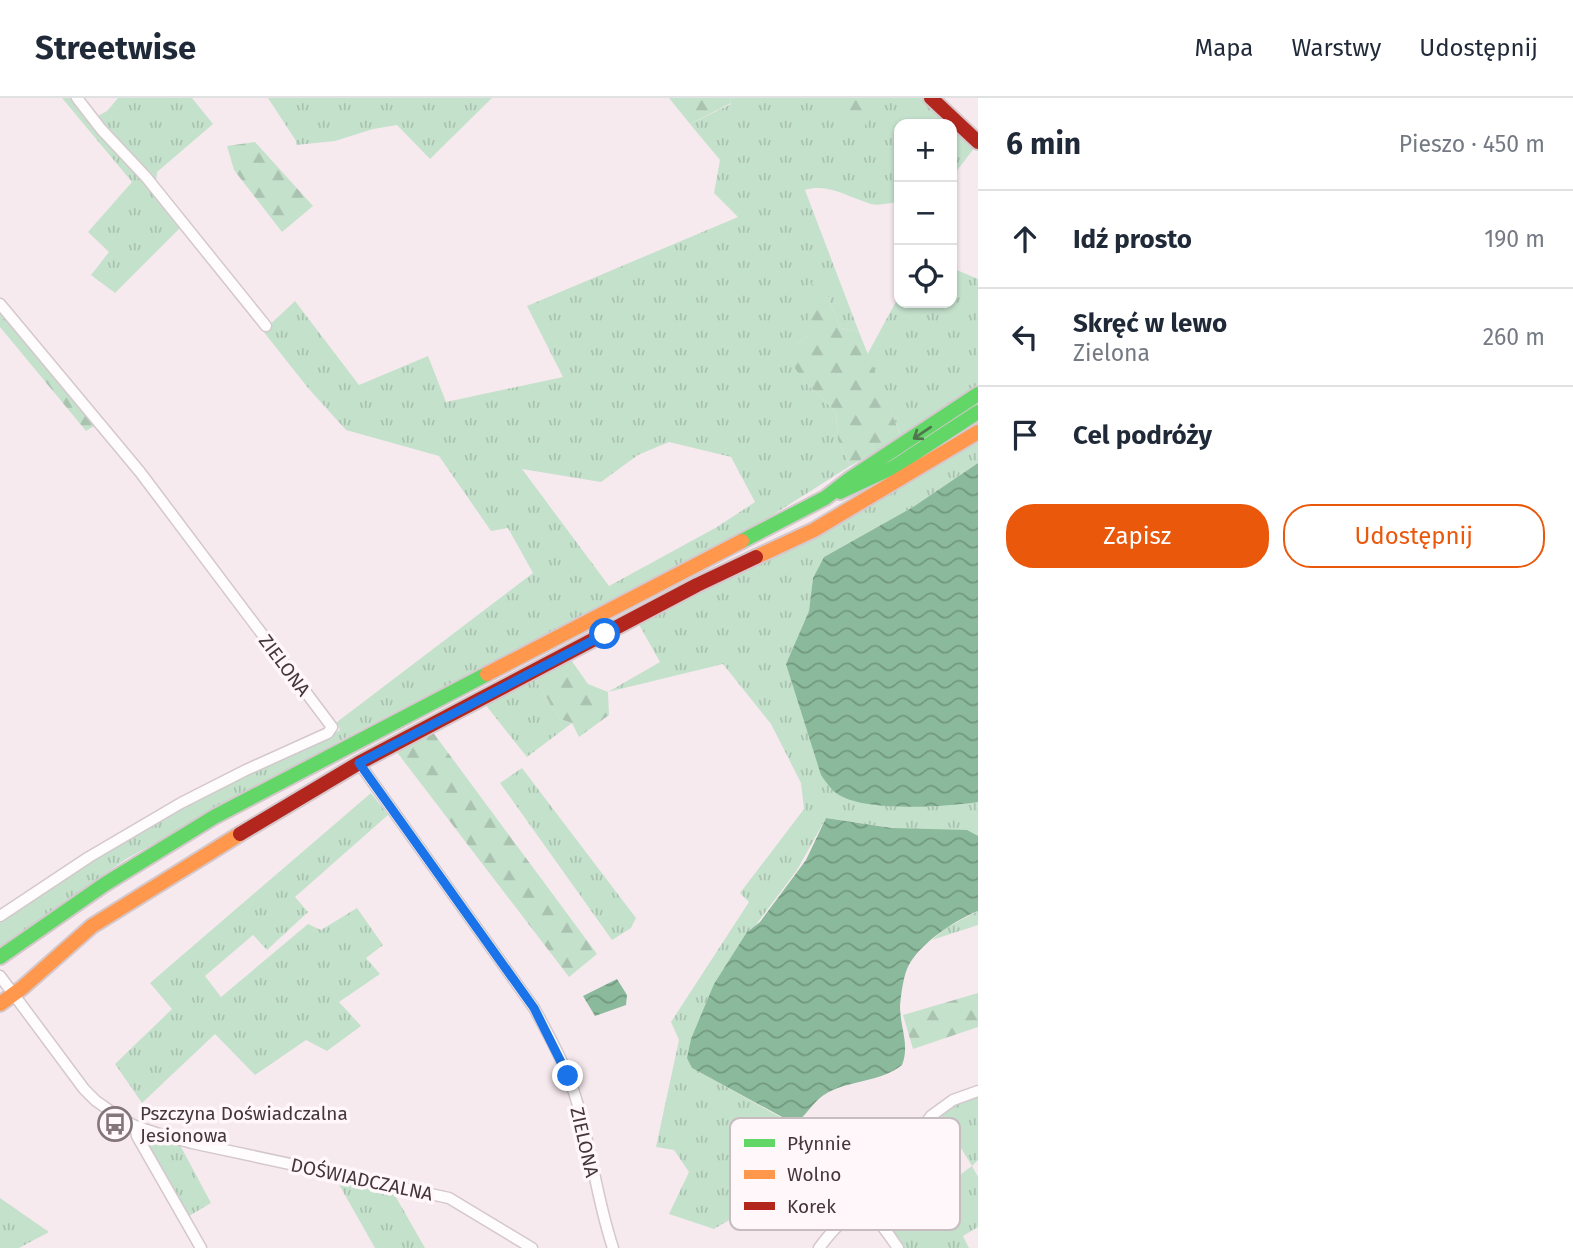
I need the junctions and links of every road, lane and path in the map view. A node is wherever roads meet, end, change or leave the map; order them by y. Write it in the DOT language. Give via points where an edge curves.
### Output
graph roads {
  1 [pos="77,98"];
  2 [pos="931,98"];
  3 [pos="978,142"];
  4 [pos="0,303"];
  5 [pos="266,326"];
  6 [pos="978,394"];
  7 [pos="978,412"];
  8 [pos="978,432"];
  9 [pos="825,498"];
  10 [pos="359,763"];
  11 [pos="0,916"];
  12 [pos="1,956"];
  13 [pos="0,976"];
  14 [pos="13,995"];
  15 [pos="0,1004"];
  16 [pos="978,1091"];
  17 [pos="930,1118"];
  18 [pos="135,1126"];
  19 [pos="834,1230"];
  20 [pos="884,1230"];
  21 [pos="201,1248"];
  22 [pos="532,1248"];
  23 [pos="612,1248"];
  24 [pos="819,1248"];
  25 [pos="898,1248"];
  1 -- 5 [label="street"];
  2 -- 3 [label="main road"];
  4 -- 11 [label="street, ZIELONA" via="139,472 332,727 131,831"];
  6 -- 9 [label="main road, one-way"];
  7 -- 9 [label="main road" via="877,475"];
  8 -- 10 [label="main road" via="814,530"];
  9 -- 12 [label="main road" via="214,817 107,881"];
  10 -- 14 [label="main road" via="92,926"];
  10 -- 23 [label="street, ZIELONA" via="546,1030 568,1076 582,1121"];
  13 -- 14 [label="street, DOŚWIADCZALNA"];
  14 -- 15 [label="main road"];
  14 -- 18 [label="street, DOŚWIADCZALNA" via="84,1089"];
  16 -- 17 [label="street" via="953,1100"];
  18 -- 21 [label="street"];
  18 -- 22 [label="street, DOŚWIADCZALNA" via="192,1143 449,1198"];
  19 -- 24 [label="street"];
  20 -- 25 [label="street"];
}
